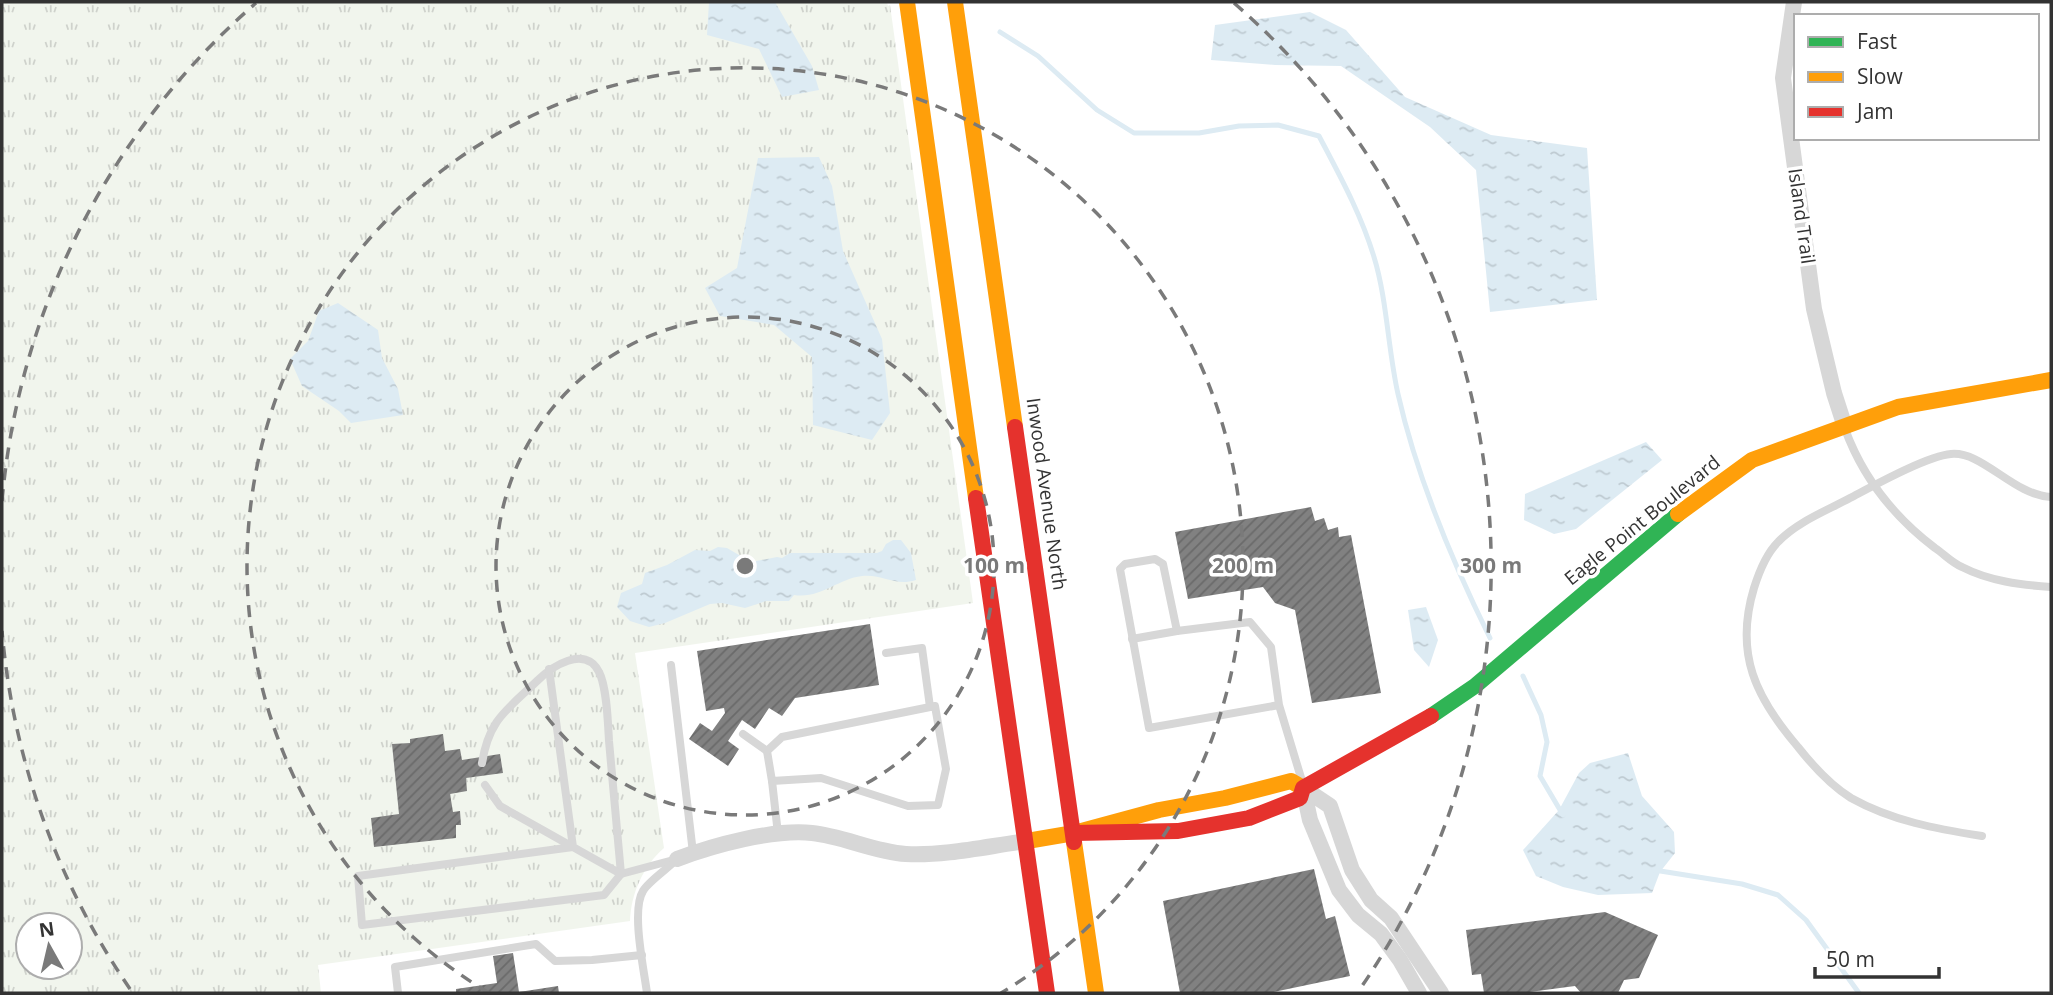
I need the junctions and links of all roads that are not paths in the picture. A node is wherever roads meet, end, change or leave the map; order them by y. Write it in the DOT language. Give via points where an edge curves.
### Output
graph roads {
  1 [pos="907,2"];
  2 [pos="955,2"];
  3 [pos="1794,2"];
  4 [pos="2051,380"];
  5 [pos="1845,427"];
  6 [pos="1872,486"];
  7 [pos="2051,497"];
  8 [pos="2051,587"];
  9 [pos="1177,631"];
  10 [pos="1132,639"];
  11 [pos="886,653"];
  12 [pos="671,665"];
  13 [pos="550,669"];
  14 [pos="1279,705"];
  15 [pos="930,707"];
  16 [pos="743,734"];
  17 [pos="767,751"];
  18 [pos="482,762"];
  19 [pos="772,781"];
  20 [pos="485,785"];
  21 [pos="1303,788"];
  22 [pos="1074,833"];
  23 [pos="778,834"];
  24 [pos="1983,836"];
  25 [pos="1027,841"];
  26 [pos="573,847"];
  27 [pos="693,853"];
  28 [pos="677,859"];
  29 [pos="621,874"];
  30 [pos="642,954"];
  31 [pos="398,993"];
  32 [pos="647,993"];
  33 [pos="1047,993"];
  34 [pos="1096,993"];
  35 [pos="1419,993"];
  36 [pos="1441,993"];
  1 -- 25 [label="main road"];
  2 -- 22 [label="main road, Inwood Avenue North"];
  3 -- 5 [label="street, Island Trail" via="1783,78 1814,309"];
  4 -- 5 [label="main road, Eagle Point Boulevard" via="1898,407"];
  5 -- 6 [label="lane"];
  5 -- 21 [label="main road, Eagle Point Boulevard" via="1752,460 1683,510 1443,709"];
  6 -- 7 [label="lane" via="1936,457 1962,454 2017,487"];
  6 -- 8 [label="lane" via="1914,532 1961,567 2013,584"];
  6 -- 24 [label="lane" via="1790,531 1765,559 1748,608 1751,672 1772,717 1811,764 1849,796 1896,818"];
  9 -- 10 [label="lane"];
  9 -- 10 [label="lane" via="1163,564 1155,559 1125,564 1120,569"];
  9 -- 14 [label="lane" via="1250,622 1271,647"];
  10 -- 14 [label="lane" via="1149,728"];
  11 -- 15 [label="lane" via="922,648"];
  12 -- 27 [label="lane"];
  13 -- 18 [label="lane" via="496,721 485,741"];
  13 -- 26 [label="lane"];
  13 -- 29 [label="lane" via="576,658 590,662 599,672 607,710"];
  14 -- 21 [label="lane"];
  15 -- 17 [label="lane" via="782,737"];
  15 -- 19 [label="lane" via="935,706 946,769 938,804 908,806 821,778"];
  16 -- 17 [label="lane"];
  17 -- 19 [label="lane"];
  19 -- 23 [label="lane"];
  20 -- 26 [label="lane" via="500,806"];
  21 -- 22 [label="main road" via="1291,781"];
  21 -- 22 [label="main road, Eagle Point Boulevard" via="1300,798 1249,818 1178,831"];
  21 -- 35 [label="street" via="1310,820 1339,890 1358,915 1381,934"];
  21 -- 36 [label="street" via="1330,806 1352,870"];
  22 -- 25 [label="main road"];
  22 -- 34 [label="main road, Inwood Avenue North"];
  23 -- 25 [label="street" via="812,832 903,854"];
  23 -- 27 [label="street"];
  25 -- 33 [label="main road"];
  26 -- 29 [label="lane"];
  26 -- 29 [label="lane" via="358,876 362,925 604,895"];
  27 -- 28 [label="street"];
  28 -- 29 [label="lane"];
  28 -- 30 [label="lane" via="642,891"];
  30 -- 31 [label="lane" via="555,961 536,944 446,958 395,967"];
  30 -- 32 [label="lane"];
}
